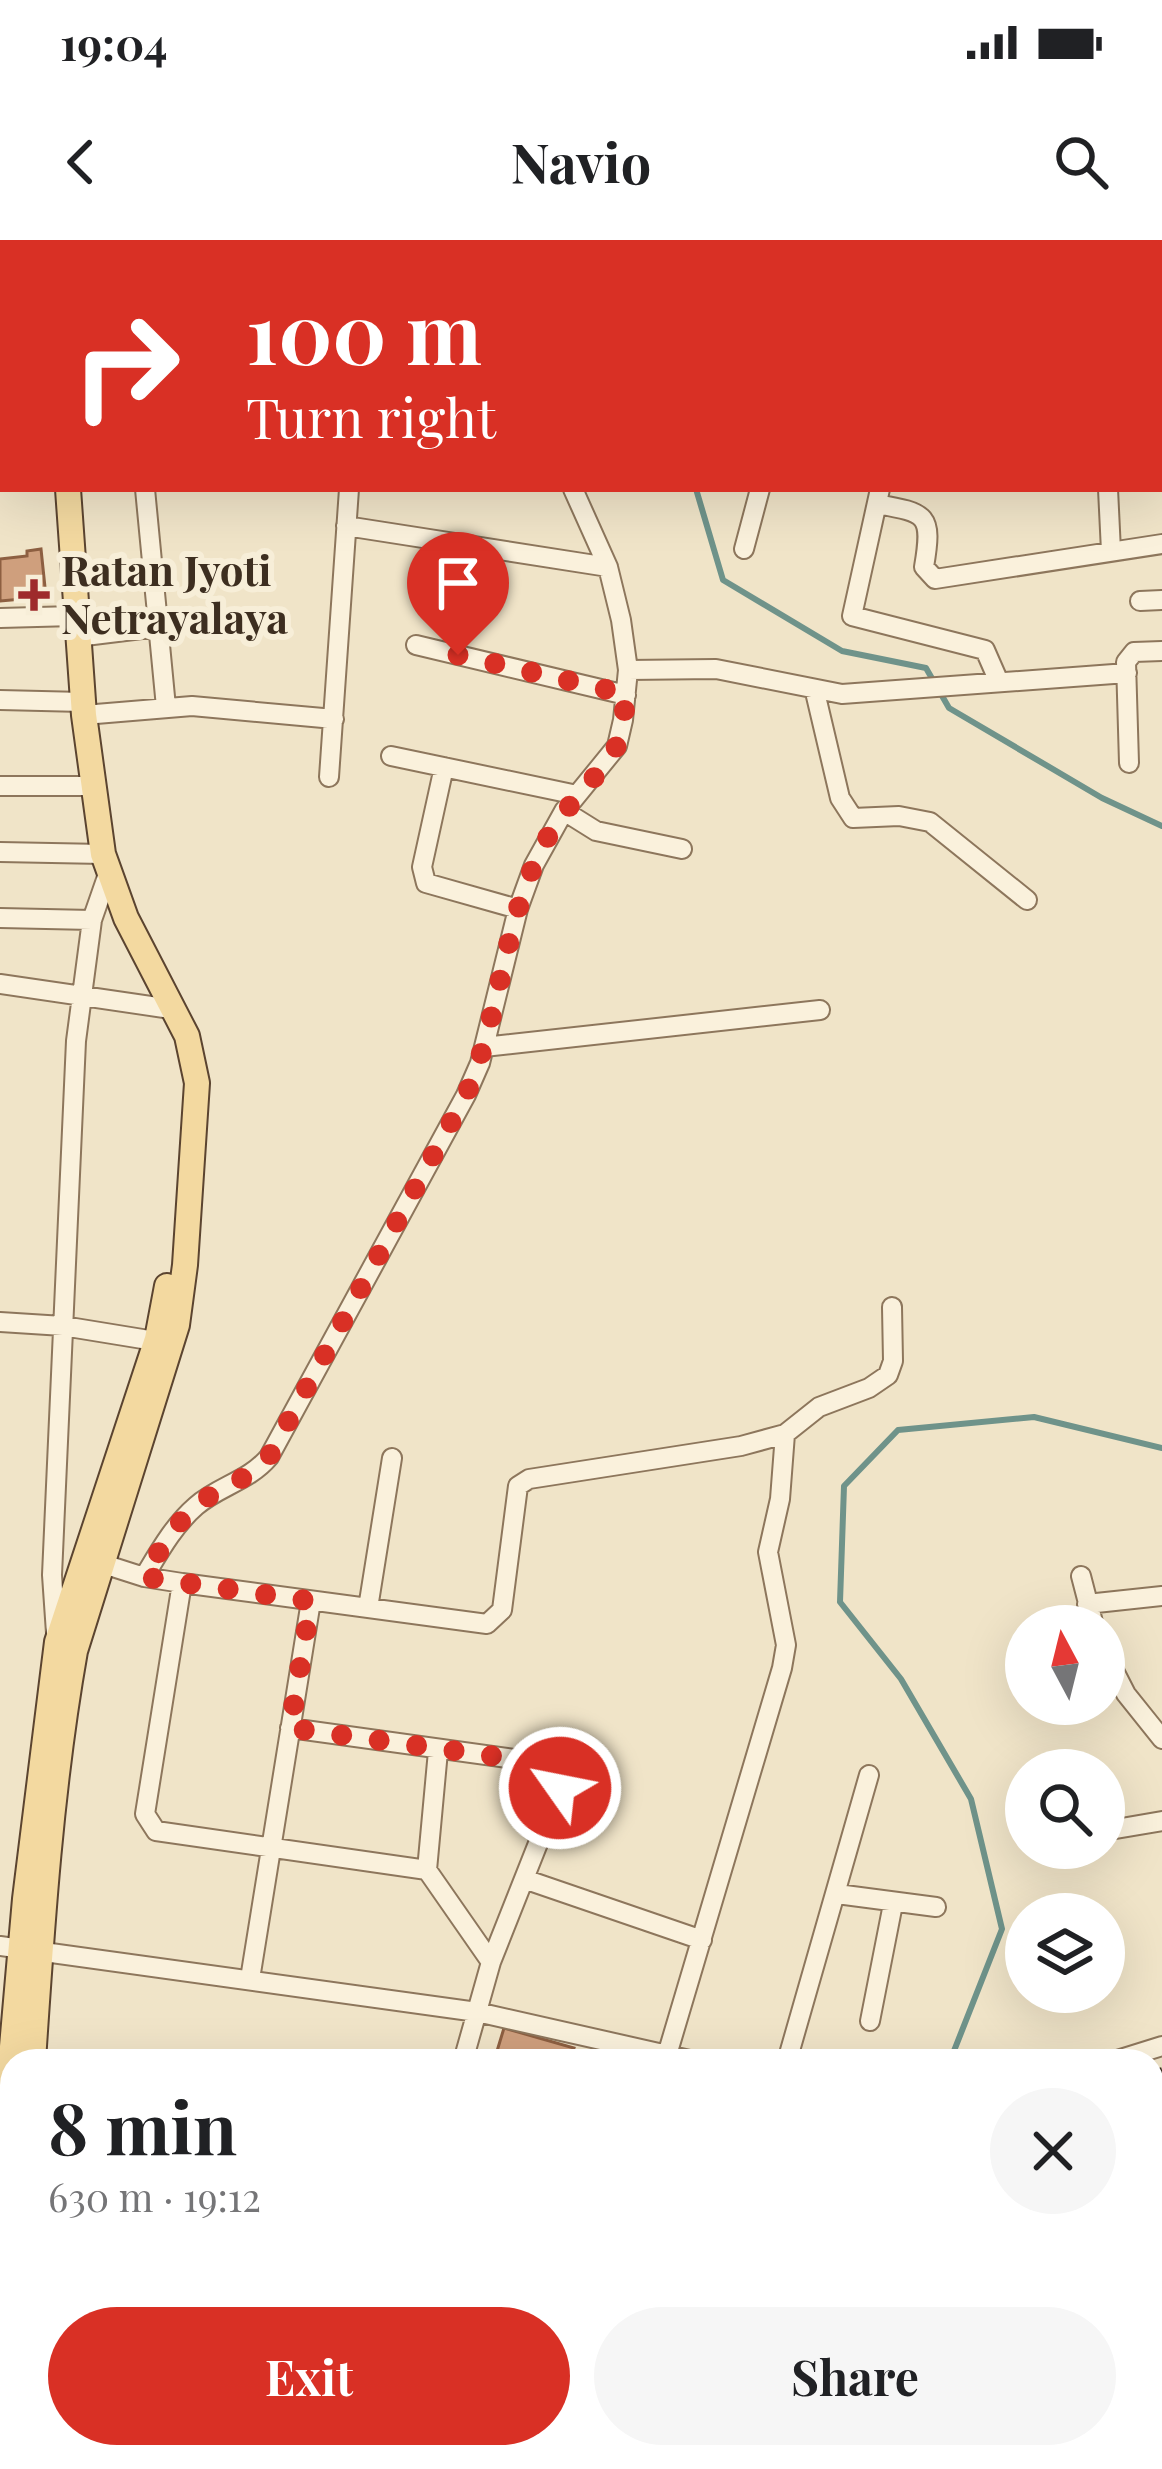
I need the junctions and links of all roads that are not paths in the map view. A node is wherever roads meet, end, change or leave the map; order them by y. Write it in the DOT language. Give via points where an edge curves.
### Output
graph roads {
  1 [pos="68,492"];
  2 [pos="145,492"];
  3 [pos="349,492"];
  4 [pos="574,492"];
  5 [pos="759,492"];
  6 [pos="1108,492"];
  7 [pos="878,496"];
  8 [pos="346,526"];
  9 [pos="1162,544"];
  10 [pos="745,549"];
  11 [pos="1111,551"];
  12 [pos="608,567"];
  13 [pos="1162,600"];
  14 [pos="1140,601"];
  15 [pos="0,618"];
  16 [pos="76,627"];
  17 [pos="158,627"];
  18 [pos="416,645"];
  19 [pos="1162,651"];
  20 [pos="628,670"];
  21 [pos="1126,673"];
  22 [pos="999,682"];
  23 [pos="815,692"];
  24 [pos="626,694"];
  25 [pos="0,700"];
  26 [pos="166,707"];
  27 [pos="83,708"];
  28 [pos="334,718"];
  29 [pos="391,756"];
  30 [pos="1129,763"];
  31 [pos="444,766"];
  32 [pos="328,778"];
  33 [pos="0,786"];
  34 [pos="94,786"];
  35 [pos="578,795"];
  36 [pos="564,812"];
  37 [pos="682,849"];
  38 [pos="0,852"];
  39 [pos="106,864"];
  40 [pos="1027,900"];
  41 [pos="518,909"];
  42 [pos="0,918"];
  43 [pos="92,920"];
  44 [pos="0,984"];
  45 [pos="83,997"];
  46 [pos="171,1009"];
  47 [pos="820,1010"];
  48 [pos="484,1047"];
  49 [pos="892,1307"];
  50 [pos="0,1322"];
  51 [pos="63,1326"];
  52 [pos="164,1342"];
  53 [pos="785,1434"];
  54 [pos="392,1458"];
  55 [pos="93,1561"];
  56 [pos="1081,1576"];
  57 [pos="144,1577"];
  58 [pos="182,1583"];
  59 [pos="1162,1595"];
  60 [pos="311,1601"];
  61 [pos="1087,1604"];
  62 [pos="368,1608"];
  63 [pos="66,1647"];
  64 [pos="1125,1692"];
  65 [pos="290,1728"];
  66 [pos="1162,1739"];
  67 [pos="439,1751"];
  68 [pos="869,1775"];
  69 [pos="1162,1821"];
  70 [pos="1125,1827"];
  71 [pos="270,1847"];
  72 [pos="428,1870"];
  73 [pos="524,1880"];
  74 [pos="838,1894"];
  75 [pos="893,1904"];
  76 [pos="936,1907"];
  77 [pos="702,1940"];
  78 [pos="20,1948"];
  79 [pos="491,1962"];
  80 [pos="250,1979"];
  81 [pos="477,2012"];
  82 [pos="870,2021"];
  83 [pos="9,2049"];
  84 [pos="32,2049"];
  85 [pos="466,2049"];
  86 [pos="640,2049"];
  87 [pos="669,2049"];
  88 [pos="791,2049"];
  1 -- 16 [label="main road"];
  2 -- 17 [label="street"];
  3 -- 8 [label="street"];
  4 -- 12 [label="street"];
  5 -- 10 [label="street"];
  6 -- 11 [label="street"];
  7 -- 11 [label="street" via="924,517 924,567 935,580"];
  7 -- 22 [label="street" via="852,616 985,650"];
  8 -- 12 [label="street"];
  8 -- 28 [label="street"];
  9 -- 11 [label="street"];
  12 -- 20 [label="street"];
  13 -- 14 [label="street"];
  15 -- 16 [label="street"];
  16 -- 17 [label="street"];
  16 -- 27 [label="main road"];
  17 -- 26 [label="street"];
  18 -- 24 [label="street"];
  19 -- 21 [label="street" via="1134,652"];
  20 -- 23 [label="street" via="730,671"];
  20 -- 24 [label="street"];
  21 -- 22 [label="street"];
  21 -- 30 [label="street"];
  22 -- 23 [label="street"];
  23 -- 40 [label="street" via="840,797 853,818 930,822"];
  24 -- 35 [label="street" via="617,746"];
  25 -- 27 [label="street"];
  26 -- 27 [label="street"];
  26 -- 28 [label="street"];
  27 -- 34 [label="main road"];
  28 -- 32 [label="street"];
  29 -- 31 [label="street"];
  31 -- 35 [label="street"];
  31 -- 41 [label="street" via="422,867 426,883"];
  33 -- 34 [label="street"];
  34 -- 39 [label="main road"];
  35 -- 36 [label="street"];
  36 -- 37 [label="street" via="596,831"];
  36 -- 41 [label="street"];
  38 -- 39 [label="street"];
  39 -- 43 [label="street"];
  39 -- 46 [label="main road"];
  41 -- 48 [label="street"];
  42 -- 43 [label="street"];
  43 -- 45 [label="street"];
  44 -- 45 [label="street"];
  45 -- 46 [label="street"];
  45 -- 51 [label="street"];
  46 -- 52 [label="main road" via="187,1036 197,1083 185,1265"];
  47 -- 48 [label="street"];
  48 -- 57 [label="street" via="466,1095 269,1457 196,1505"];
  49 -- 53 [label="street" via="888,1376 819,1407"];
  50 -- 51 [label="street"];
  51 -- 52 [label="street"];
  51 -- 63 [label="street" via="52,1575"];
  52 -- 55 [label="main road"];
  53 -- 62 [label="street" via="518,1486 502,1610 487,1624"];
  53 -- 77 [label="street" via="768,1552 786,1645"];
  54 -- 62 [label="street"];
  55 -- 57 [label="street"];
  55 -- 63 [label="main road"];
  56 -- 61 [label="street"];
  57 -- 58 [label="street"];
  58 -- 60 [label="street"];
  58 -- 71 [label="street" via="148,1824"];
  59 -- 61 [label="street"];
  60 -- 62 [label="street"];
  60 -- 65 [label="street"];
  63 -- 78 [label="main road"];
  64 -- 66 [label="street"];
  65 -- 67 [label="street"];
  65 -- 71 [label="street"];
  67 -- 72 [label="street"];
  67 -- 73 [label="street" via="536,1762 558,1775"];
  68 -- 74 [label="street"];
  69 -- 70 [label="street"];
  71 -- 72 [label="street"];
  71 -- 80 [label="street"];
  72 -- 79 [label="street"];
  73 -- 77 [label="street"];
  73 -- 79 [label="street"];
  74 -- 75 [label="street"];
  74 -- 88 [label="street"];
  75 -- 76 [label="street"];
  75 -- 82 [label="street"];
  77 -- 87 [label="street"];
  78 -- 80 [label="street"];
  78 -- 83 [label="main road"];
  78 -- 84 [label="main road"];
  79 -- 81 [label="street"];
  80 -- 81 [label="street"];
  81 -- 85 [label="street"];
  81 -- 86 [label="street"];
}
